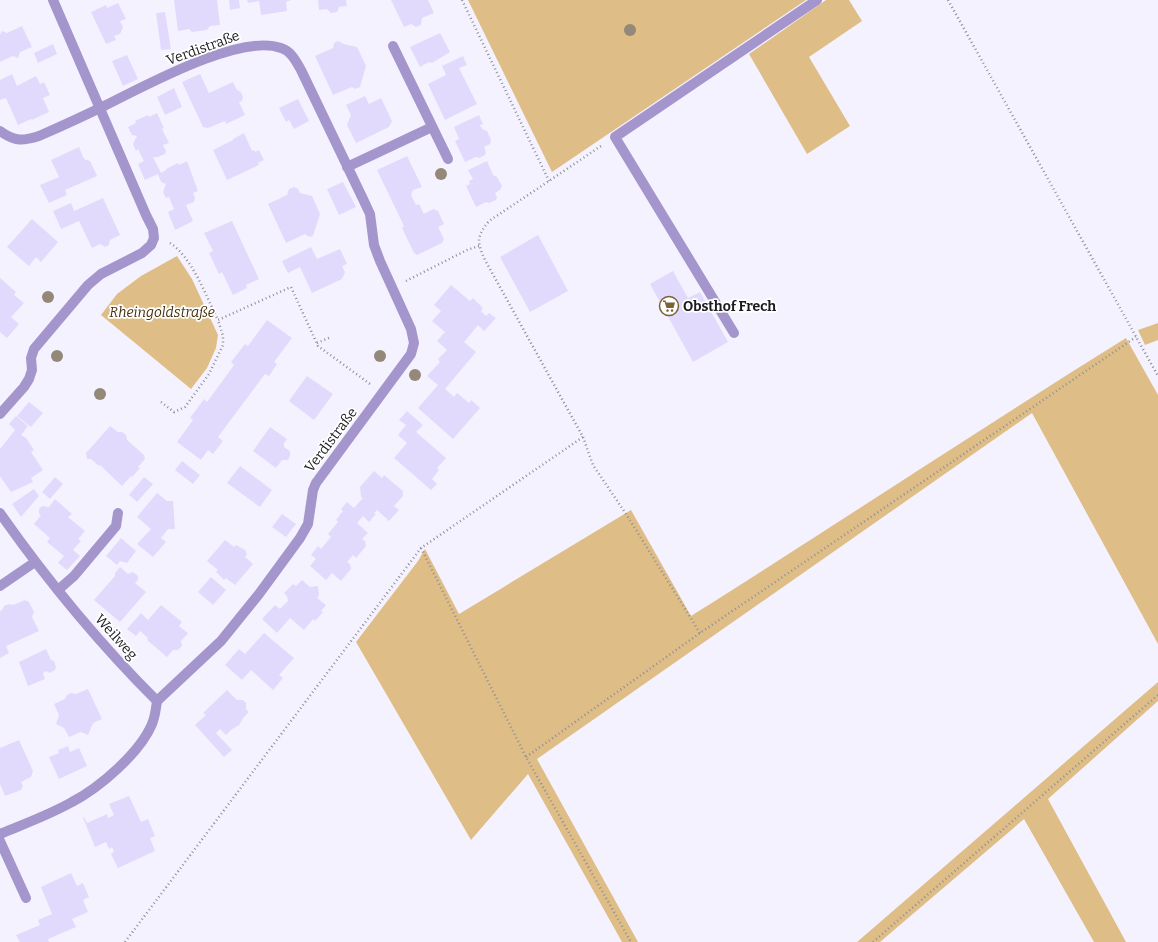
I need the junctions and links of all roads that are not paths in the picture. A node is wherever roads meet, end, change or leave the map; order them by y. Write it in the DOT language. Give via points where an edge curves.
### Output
graph roads {
  1 [pos="53,0"];
  2 [pos="817,0"];
  3 [pos="393,46"];
  4 [pos="99,109"];
  5 [pos="432,127"];
  6 [pos="0,131"];
  7 [pos="448,159"];
  8 [pos="348,167"];
  9 [pos="734,333"];
  10 [pos="0,414"];
  11 [pos="0,513"];
  12 [pos="118,513"];
  13 [pos="35,562"];
  14 [pos="0,586"];
  15 [pos="58,590"];
  16 [pos="157,701"];
  17 [pos="0,834"];
  18 [pos="0,841"];
  19 [pos="26,898"];
  1 -- 4 [label="street"];
  2 -- 9 [label="street" via="615,137"];
  3 -- 5 [label="street"];
  4 -- 6 [label="street" via="27,140 14,139"];
  4 -- 8 [label="street, Verdistraße" via="219,54 252,45 276,46 290,52 295,59"];
  4 -- 10 [label="street" via="153,229 154,238 151,245 142,253 101,274 83,290 34,349 29,379"];
  5 -- 7 [label="street"];
  5 -- 8 [label="street"];
  8 -- 16 [label="street, Verdistraße" via="370,214 374,245 411,329 414,343 412,354 316,483 308,524 300,538 221,641"];
  11 -- 13 [label="street, Weilweg"];
  12 -- 15 [label="street" via="116,526 74,576"];
  13 -- 14 [label="street"];
  13 -- 15 [label="street, Weilweg"];
  15 -- 16 [label="street, Weilweg" via="100,641"];
  16 -- 17 [label="street" via="152,725 144,738 110,775 72,802"];
  18 -- 19 [label="street"];
}
